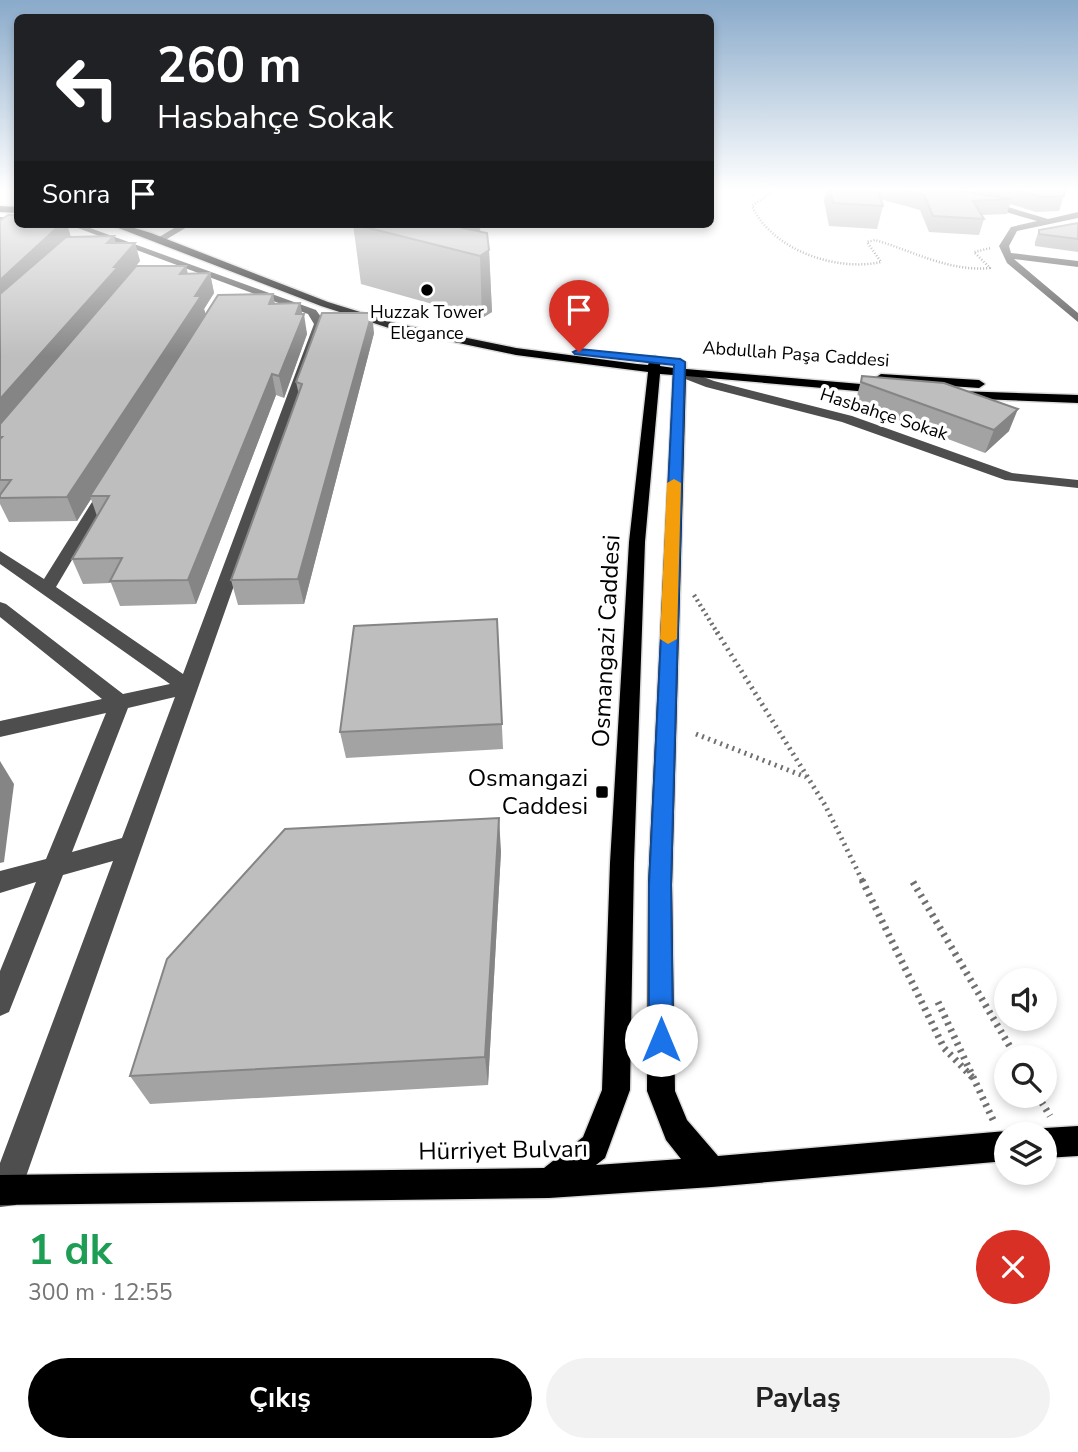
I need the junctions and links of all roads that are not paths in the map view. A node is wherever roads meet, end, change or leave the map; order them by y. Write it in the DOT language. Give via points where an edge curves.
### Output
graph roads {
  1 [pos="110,244"];
  2 [pos="183,244"];
  3 [pos="187,244"];
  4 [pos="1007,244"];
  5 [pos="1006,252"];
  6 [pos="1078,264"];
  7 [pos="299,280"];
  8 [pos="383,310"];
  9 [pos="1078,319"];
  10 [pos="654,366"];
  11 [pos="679,367"];
  12 [pos="1078,388"];
  13 [pos="1078,399"];
  14 [pos="119,471"];
  15 [pos="1078,484"];
  16 [pos="0,556"];
  17 [pos="47,588"];
  18 [pos="0,608"];
  19 [pos="188,687"];
  20 [pos="120,702"];
  21 [pos="0,729"];
  22 [pos="130,846"];
  23 [pos="56,867"];
  24 [pos="0,882"];
  25 [pos="0,1003"];
  26 [pos="1078,1141"];
  27 [pos="1057,1142"];
  28 [pos="994,1147"];
  29 [pos="712,1172"];
  30 [pos="549,1183"];
  31 [pos="2,1195"];
  1 -- 19 [label="street" via="230,289 312,312 320,324"];
  2 -- 10 [label="main road" via="393,326 498,349"];
  3 -- 7 [label="main road"];
  4 -- 5 [label="street"];
  5 -- 6 [label="street"];
  5 -- 9 [label="street" via="1030,280"];
  8 -- 10 [label="main road" via="510,341"];
  10 -- 11 [label="main road, Abdullah Paşa Caddesi"];
  10 -- 30 [label="main road, Osmangazi Caddesi" via="637,542 616,1090 594,1147"];
  11 -- 12 [label="main road, Abdullah Paşa Caddesi"];
  11 -- 13 [label="main road, Abdullah Paşa Caddesi" via="934,394"];
  11 -- 15 [label="street, Hasbahçe Sokak" via="710,384 847,419 1010,477"];
  11 -- 29 [label="main road" via="660,885 662,1091 676,1130"];
  14 -- 17 [label="street"];
  16 -- 17 [label="street"];
  17 -- 19 [label="street"];
  18 -- 20 [label="street"];
  19 -- 20 [label="street"];
  19 -- 22 [label="street"];
  20 -- 21 [label="street"];
  20 -- 23 [label="street"];
  22 -- 23 [label="street"];
  22 -- 31 [label="street"];
  23 -- 24 [label="street"];
  23 -- 25 [label="street"];
  26 -- 27 [label="main road"];
  28 -- 29 [label="main road, Hürriyet Bulvarı"];
  29 -- 30 [label="main road, Hürriyet Bulvarı"];
  30 -- 31 [label="main road, Hürriyet Bulvarı"];
}
